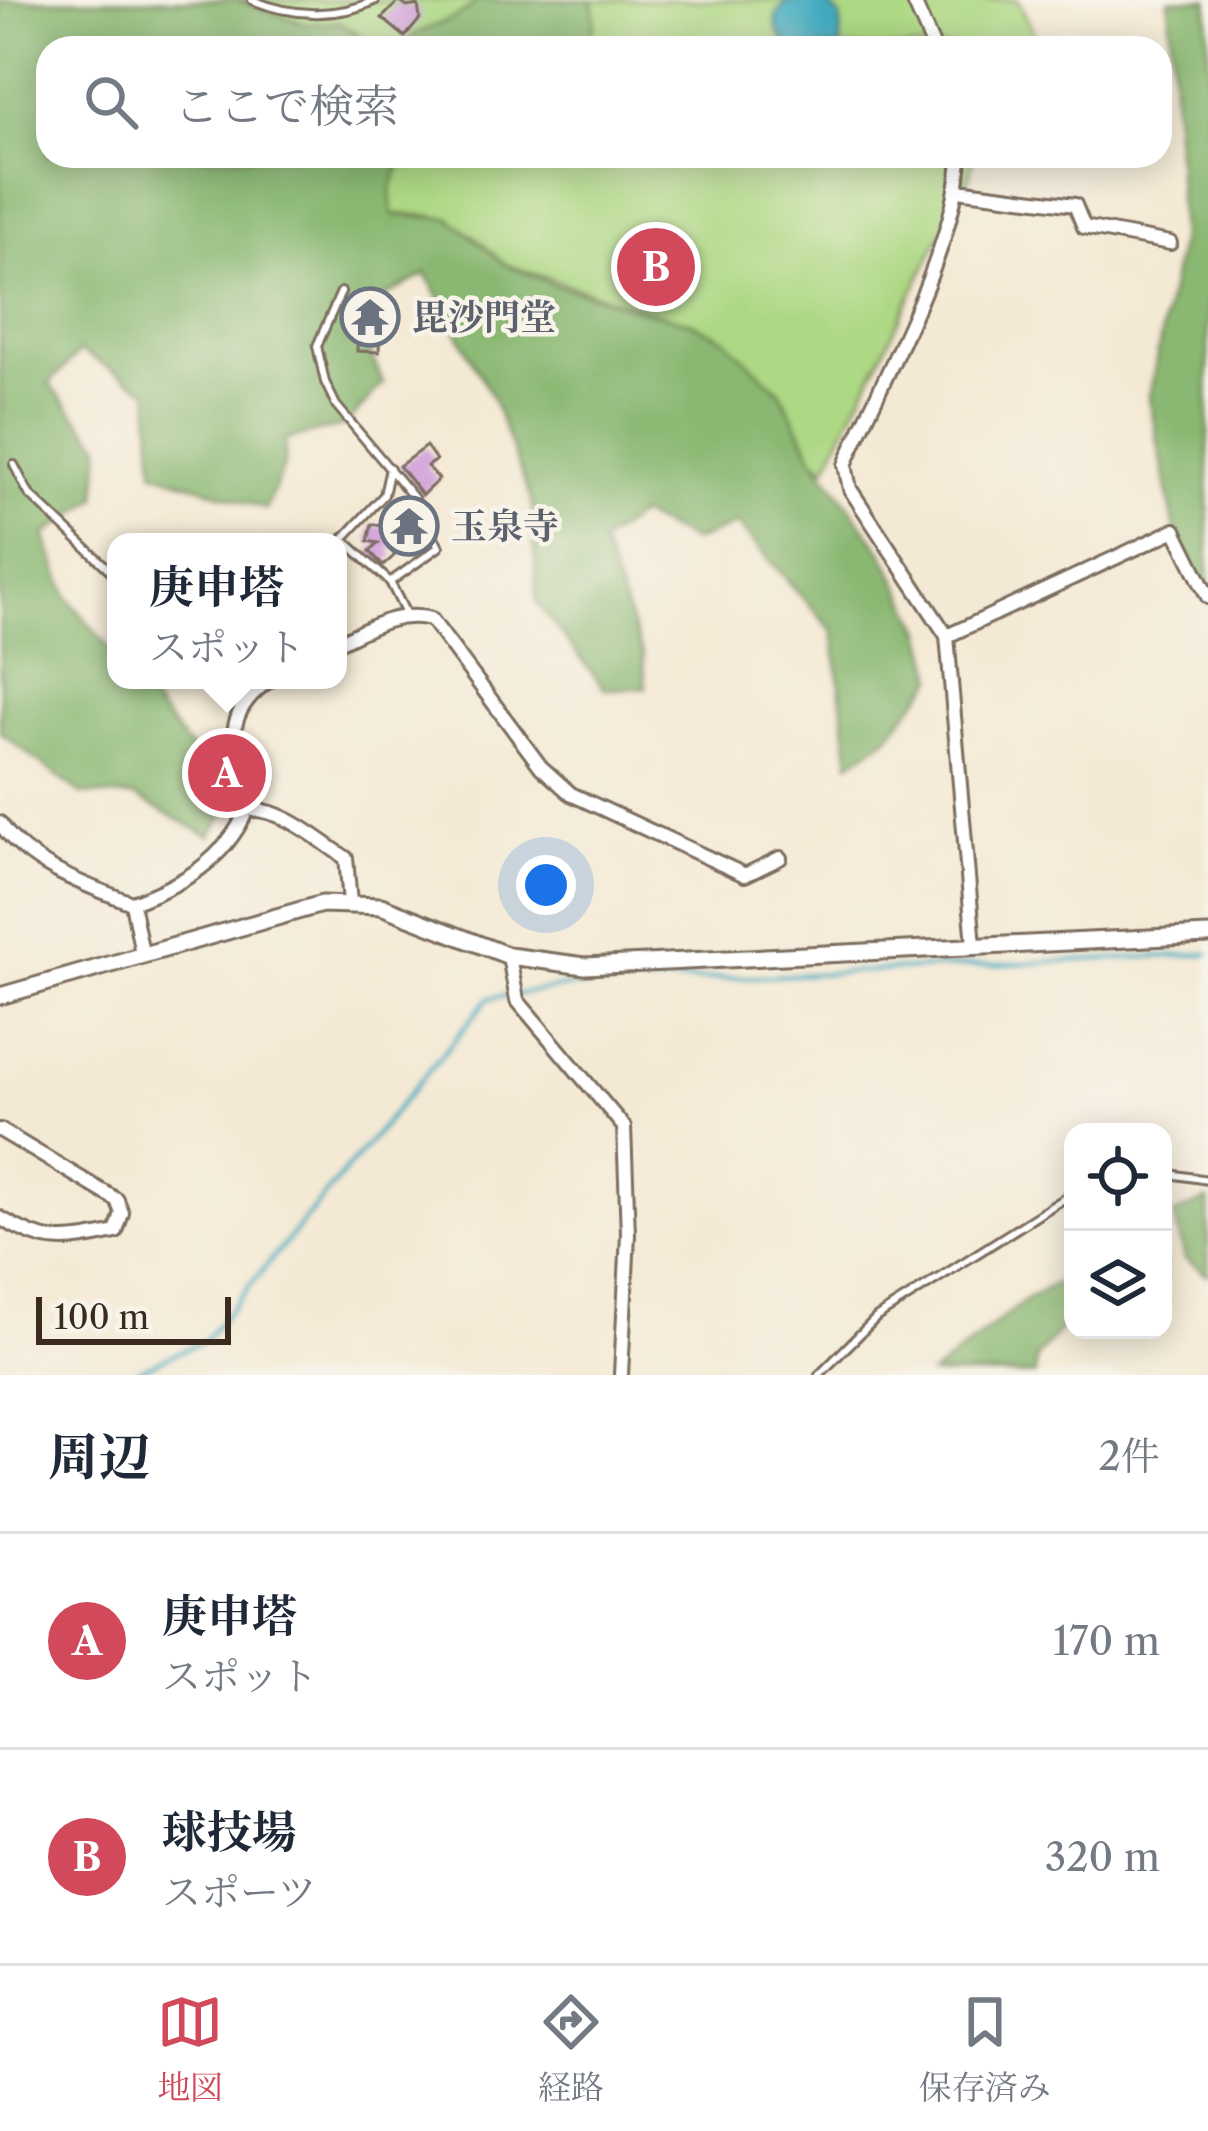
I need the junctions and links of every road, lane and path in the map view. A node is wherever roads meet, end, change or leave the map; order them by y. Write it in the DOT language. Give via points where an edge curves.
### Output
graph roads {
  1 [pos="252,0"];
  2 [pos="376,0"];
  3 [pos="911,2"];
  4 [pos="928,36"];
  5 [pos="959,168"];
  6 [pos="958,190"];
  7 [pos="1170,243"];
  8 [pos="341,292"];
  9 [pos="14,465"];
  10 [pos="390,469"];
  11 [pos="347,536"];
  12 [pos="347,542"];
  13 [pos="107,568"];
  14 [pos="390,582"];
  15 [pos="1208,597"];
  16 [pos="407,616"];
  17 [pos="947,636"];
  18 [pos="347,639"];
  19 [pos="237,689"];
  20 [pos="261,689"];
  21 [pos="248,702"];
  22 [pos="248,810"];
  23 [pos="0,823"];
  24 [pos="780,858"];
  25 [pos="132,903"];
  26 [pos="350,904"];
  27 [pos="1208,935"];
  28 [pos="974,946"];
  29 [pos="142,953"];
  30 [pos="509,956"];
  31 [pos="0,996"];
  32 [pos="0,1130"];
  33 [pos="1172,1174"];
  34 [pos="1208,1180"];
  35 [pos="1064,1199"];
  36 [pos="0,1218"];
  37 [pos="621,1375"];
  38 [pos="818,1375"];
  1 -- 2 [label="lane" via="311,13"];
  3 -- 4 [label="street"];
  5 -- 6 [label="street"];
  6 -- 7 [label="street" via="1075,205 1084,227"];
  6 -- 17 [label="street" via="845,465 850,489"];
  8 -- 10 [label="lane" via="317,346 325,382"];
  9 -- 13 [label="lane" via="28,494"];
  10 -- 11 [label="lane" via="384,495"];
  10 -- 14 [label="lane" via="439,548"];
  12 -- 14 [label="lane"];
  14 -- 16 [label="lane"];
  15 -- 17 [label="street" via="1175,530"];
  16 -- 18 [label="street"];
  16 -- 24 [label="street" via="431,619 541,767 571,794 745,875"];
  17 -- 28 [label="street"];
  19 -- 21 [label="lane"];
  20 -- 21 [label="street"];
  21 -- 22 [label="street" via="230,748"];
  22 -- 25 [label="street" via="210,864"];
  22 -- 26 [label="street" via="284,819 346,858"];
  23 -- 25 [label="street" via="32,855"];
  25 -- 29 [label="street"];
  26 -- 29 [label="street" via="285,910"];
  26 -- 30 [label="street" via="408,914"];
  27 -- 28 [label="street"];
  28 -- 30 [label="street" via="585,966"];
  29 -- 31 [label="street"];
  30 -- 37 [label="street" via="517,1000 624,1127"];
  32 -- 36 [label="street" via="117,1200 122,1213 116,1232 65,1242 37,1240"];
  33 -- 34 [label="lane"];
  35 -- 38 [label="lane" via="877,1317"];
}
